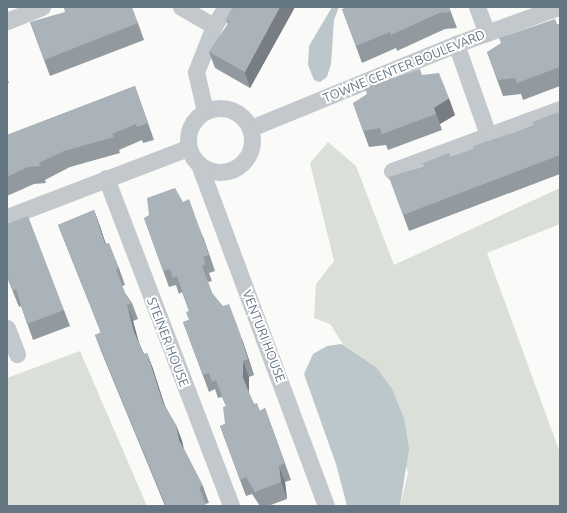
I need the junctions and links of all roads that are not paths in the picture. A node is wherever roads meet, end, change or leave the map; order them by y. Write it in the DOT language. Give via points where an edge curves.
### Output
graph roads {
  1 [pos="42,7"];
  2 [pos="181,7"];
  3 [pos="226,7"];
  4 [pos="477,7"];
  5 [pos="558,7"];
  6 [pos="7,20"];
  7 [pos="214,26"];
  8 [pos="487,33"];
  9 [pos="456,44"];
  10 [pos="560,109"];
  11 [pos="205,111"];
  12 [pos="251,128"];
  13 [pos="488,135"];
  14 [pos="188,148"];
  15 [pos="200,167"];
  16 [pos="392,171"];
  17 [pos="106,178"];
  18 [pos="7,217"];
  19 [pos="7,328"];
  20 [pos="17,354"];
  21 [pos="230,506"];
  22 [pos="326,506"];
  1 -- 6 [label="street"];
  2 -- 7 [label="street"];
  3 -- 7 [label="street"];
  4 -- 8 [label="street"];
  5 -- 8 [label="street, TOWNE CENTER BOULEVARD"];
  7 -- 11 [label="street" via="196,72"];
  8 -- 9 [label="street, TOWNE CENTER BOULEVARD"];
  9 -- 12 [label="street, TOWNE CENTER BOULEVARD"];
  9 -- 13 [label="street"];
  10 -- 13 [label="street"];
  11 -- 12 [label="street" via="223,107 240,114"];
  11 -- 14 [label="street" via="194,120 188,134"];
  12 -- 15 [label="street" via="251,152 235,170 217,172"];
  13 -- 16 [label="street"];
  14 -- 15 [label="street"];
  14 -- 17 [label="street"];
  15 -- 22 [label="street, VENTURI HOUSE"];
  17 -- 18 [label="street"];
  17 -- 21 [label="street, STEINER HOUSE"];
  19 -- 20 [label="street"];
}
